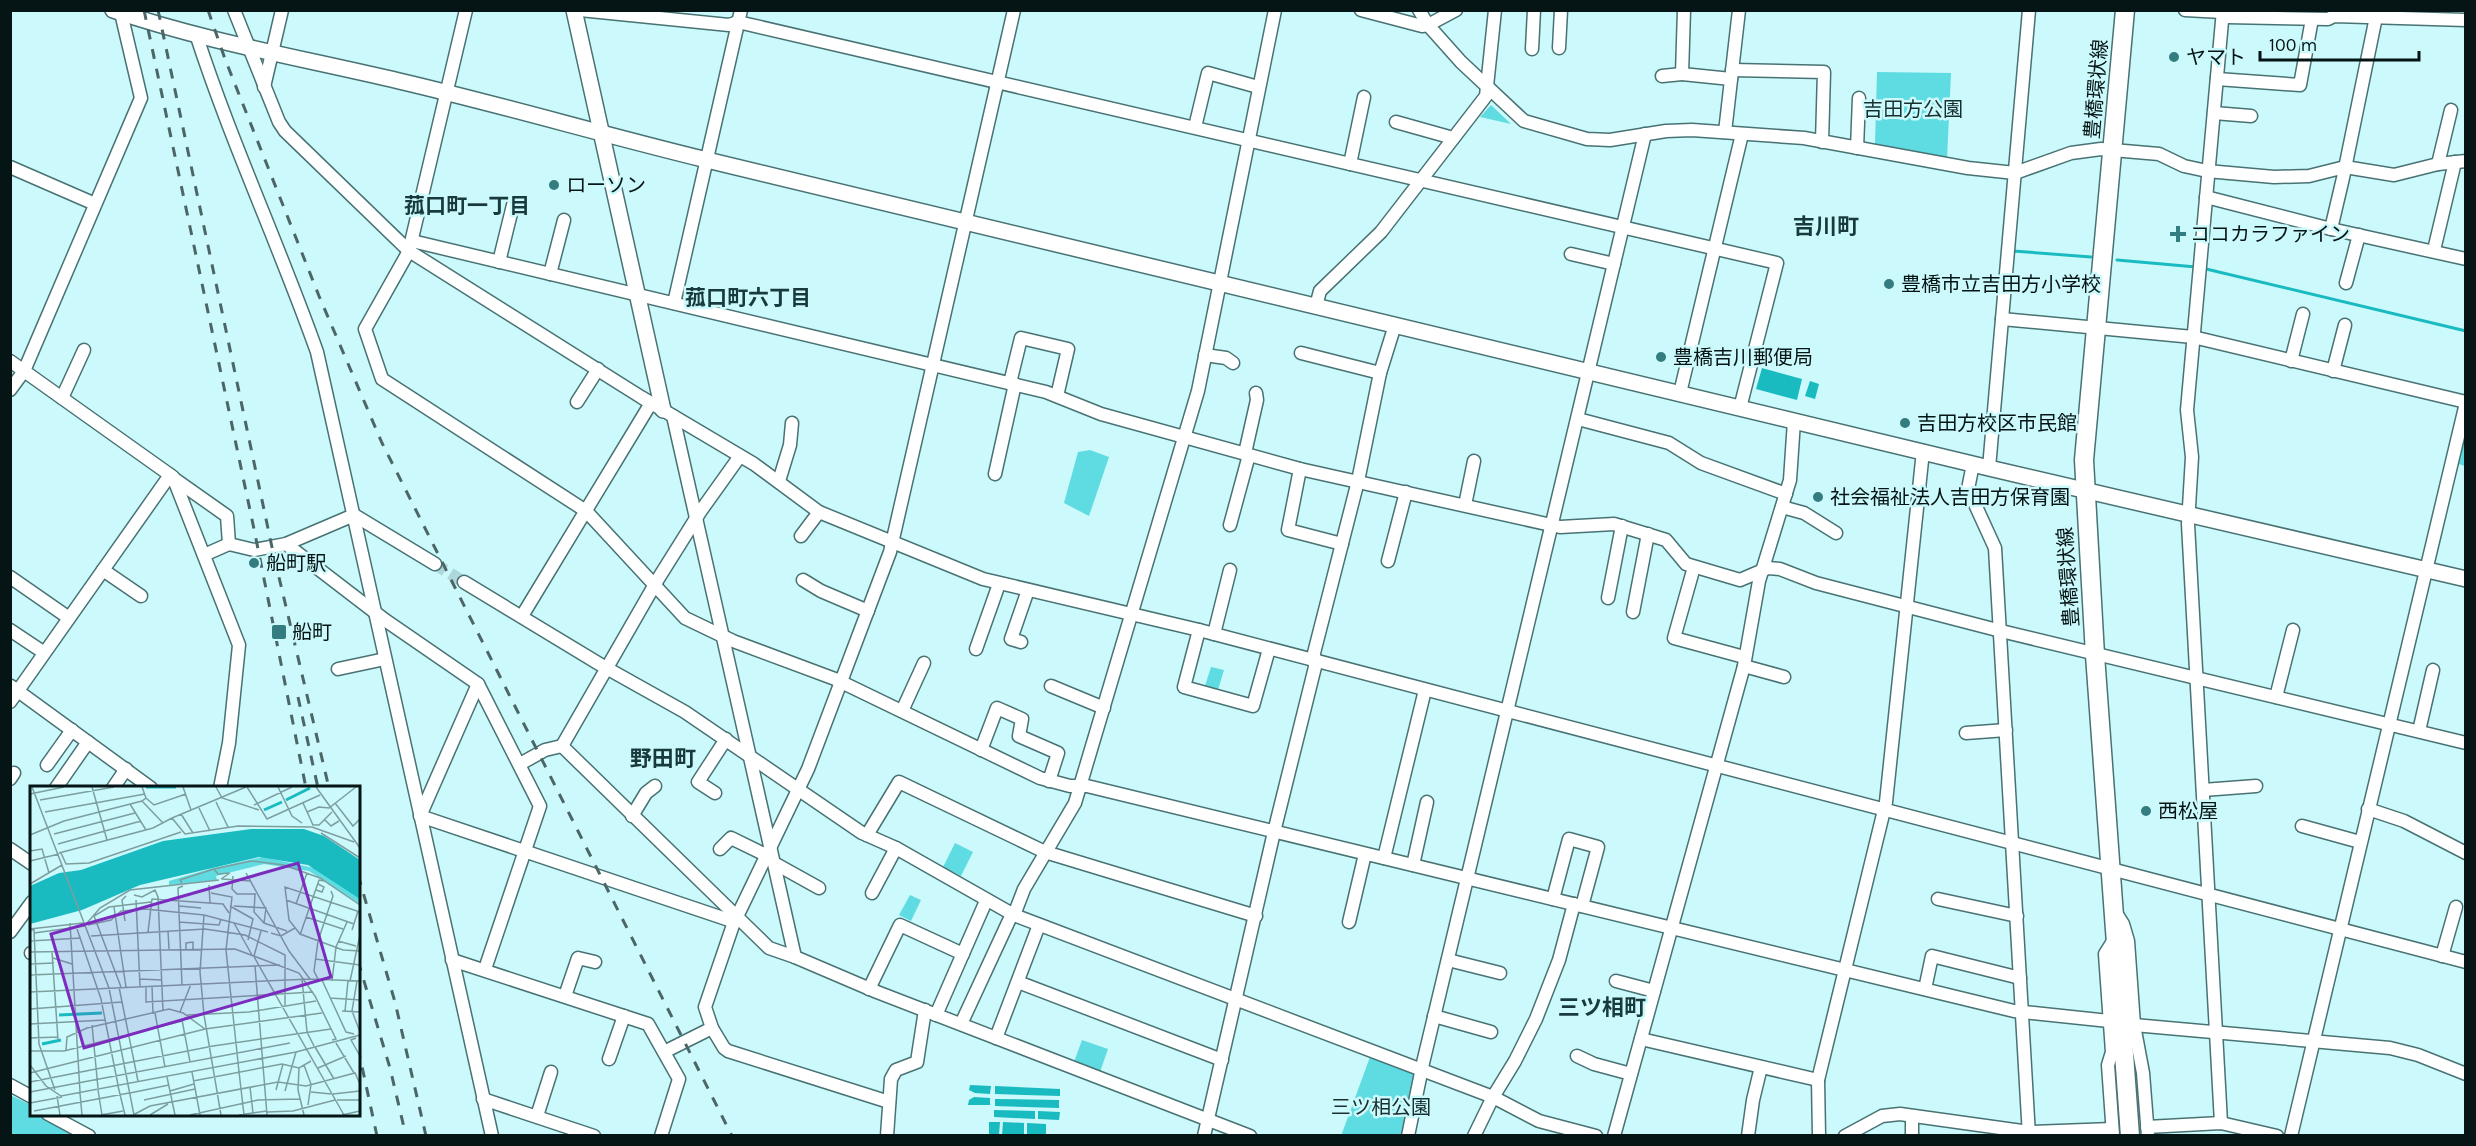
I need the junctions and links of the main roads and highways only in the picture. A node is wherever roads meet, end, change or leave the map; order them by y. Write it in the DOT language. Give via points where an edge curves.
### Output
graph roads {
  1 [pos="2126,10"];
  2 [pos="2130,1136"];
  1 -- 2 [label="main road, 豊橋環状線" via="2084,460"];
}
